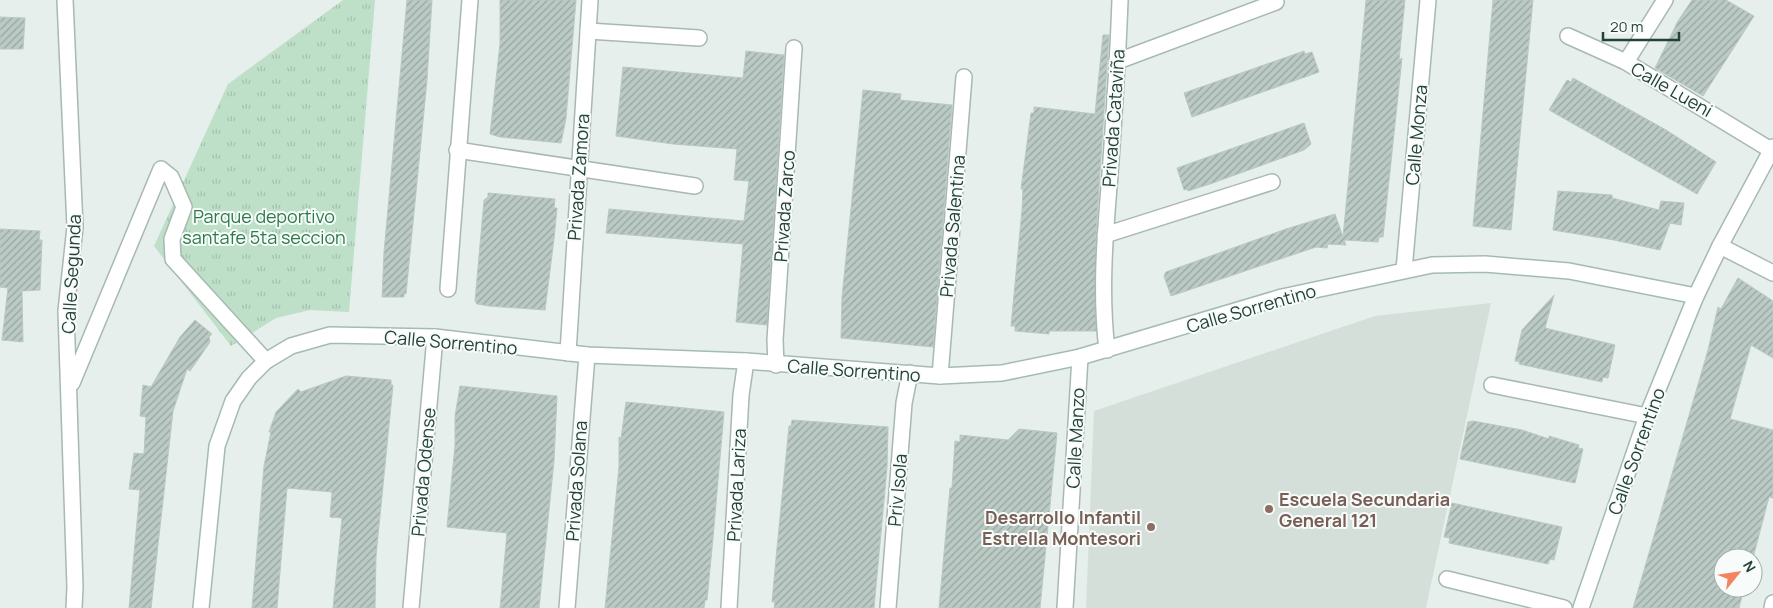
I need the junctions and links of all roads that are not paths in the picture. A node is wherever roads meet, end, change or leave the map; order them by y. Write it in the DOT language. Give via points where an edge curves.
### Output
graph roads {
  1 [pos="65,0"];
  2 [pos="470,0"];
  3 [pos="590,0"];
  4 [pos="1120,0"];
  5 [pos="1428,0"];
  6 [pos="1665,0"];
  7 [pos="1276,2"];
  8 [pos="588,30"];
  9 [pos="1568,36"];
  10 [pos="700,38"];
  11 [pos="794,48"];
  12 [pos="1118,60"];
  13 [pos="1626,62"];
  14 [pos="964,77"];
  15 [pos="1772,149"];
  16 [pos="457,150"];
  17 [pos="579,170"];
  18 [pos="1272,182"];
  19 [pos="695,186"];
  20 [pos="1105,235"];
  21 [pos="1720,246"];
  22 [pos="1404,270"];
  23 [pos="1773,273"];
  24 [pos="448,289"];
  25 [pos="1696,296"];
  26 [pos="435,337"];
  27 [pos="1107,350"];
  28 [pos="568,353"];
  29 [pos="587,355"];
  30 [pos="1080,357"];
  31 [pos="266,361"];
  32 [pos="746,362"];
  33 [pos="776,365"];
  34 [pos="910,373"];
  35 [pos="940,376"];
  36 [pos="1492,385"];
  37 [pos="70,388"];
  38 [pos="1648,416"];
  39 [pos="1448,579"];
  40 [pos="1773,603"];
  41 [pos="74,608"];
  42 [pos="201,608"];
  43 [pos="411,608"];
  44 [pos="567,608"];
  45 [pos="729,608"];
  46 [pos="888,608"];
  47 [pos="1065,608"];
  48 [pos="1564,608"];
  49 [pos="1581,608"];
  50 [pos="1772,608"];
  1 -- 37 [label="street, Calle Segunda" via="75,227 66,311"];
  2 -- 16 [label="street"];
  3 -- 8 [label="street, Privada Zamora"];
  4 -- 12 [label="street, Privada Cataviña"];
  5 -- 22 [label="street, Calle Monza"];
  6 -- 13 [label="street"];
  7 -- 12 [label="street"];
  8 -- 10 [label="street"];
  8 -- 17 [label="street, Privada Zamora"];
  9 -- 13 [label="street, Calle Lueni"];
  11 -- 33 [label="street, Privada Zarco"];
  12 -- 20 [label="street, Privada Cataviña"];
  13 -- 15 [label="street, Calle Lueni"];
  14 -- 35 [label="street, Privada Salentina"];
  15 -- 21 [label="street, Calle Sorrentino"];
  16 -- 17 [label="street"];
  16 -- 24 [label="street"];
  17 -- 19 [label="street"];
  17 -- 28 [label="street, Privada Zamora"];
  18 -- 20 [label="street"];
  20 -- 27 [label="street, Privada Cataviña" via="1102,312"];
  21 -- 23 [label="street"];
  21 -- 25 [label="street, Calle Sorrentino"];
  22 -- 25 [label="street, Calle Sorrentino" via="1432,265 1485,264 1569,271"];
  22 -- 27 [label="street, Calle Sorrentino" via="1282,297"];
  25 -- 38 [label="street, Calle Sorrentino"];
  26 -- 28 [label="street, Calle Sorrentino"];
  26 -- 31 [label="street, Calle Sorrentino" via="330,335 291,346"];
  26 -- 43 [label="street, Privada Odense"];
  27 -- 30 [label="street, Calle Sorrentino"];
  28 -- 29 [label="street, Calle Sorrentino"];
  29 -- 32 [label="street, Calle Sorrentino"];
  29 -- 44 [label="street, Privada Solana"];
  30 -- 35 [label="street, Calle Sorrentino" via="1002,373"];
  30 -- 47 [label="street, Calle Manzo"];
  31 -- 37 [label="street" via="173,259 172,239 184,207 171,176 161,169"];
  31 -- 42 [label="street, Calle Sorrentino" via="233,401 217,446"];
  32 -- 33 [label="street, Calle Sorrentino"];
  32 -- 45 [label="street, Privada Lariza" via="741,395"];
  33 -- 34 [label="street, Calle Sorrentino"];
  34 -- 35 [label="street, Calle Sorrentino"];
  34 -- 46 [label="street, Priv Isola" via="904,403"];
  36 -- 38 [label="street"];
  37 -- 41 [label="street, Calle Segunda"];
  38 -- 49 [label="street, Calle Sorrentino"];
  39 -- 48 [label="street"];
  40 -- 50 [label="street"];
}
